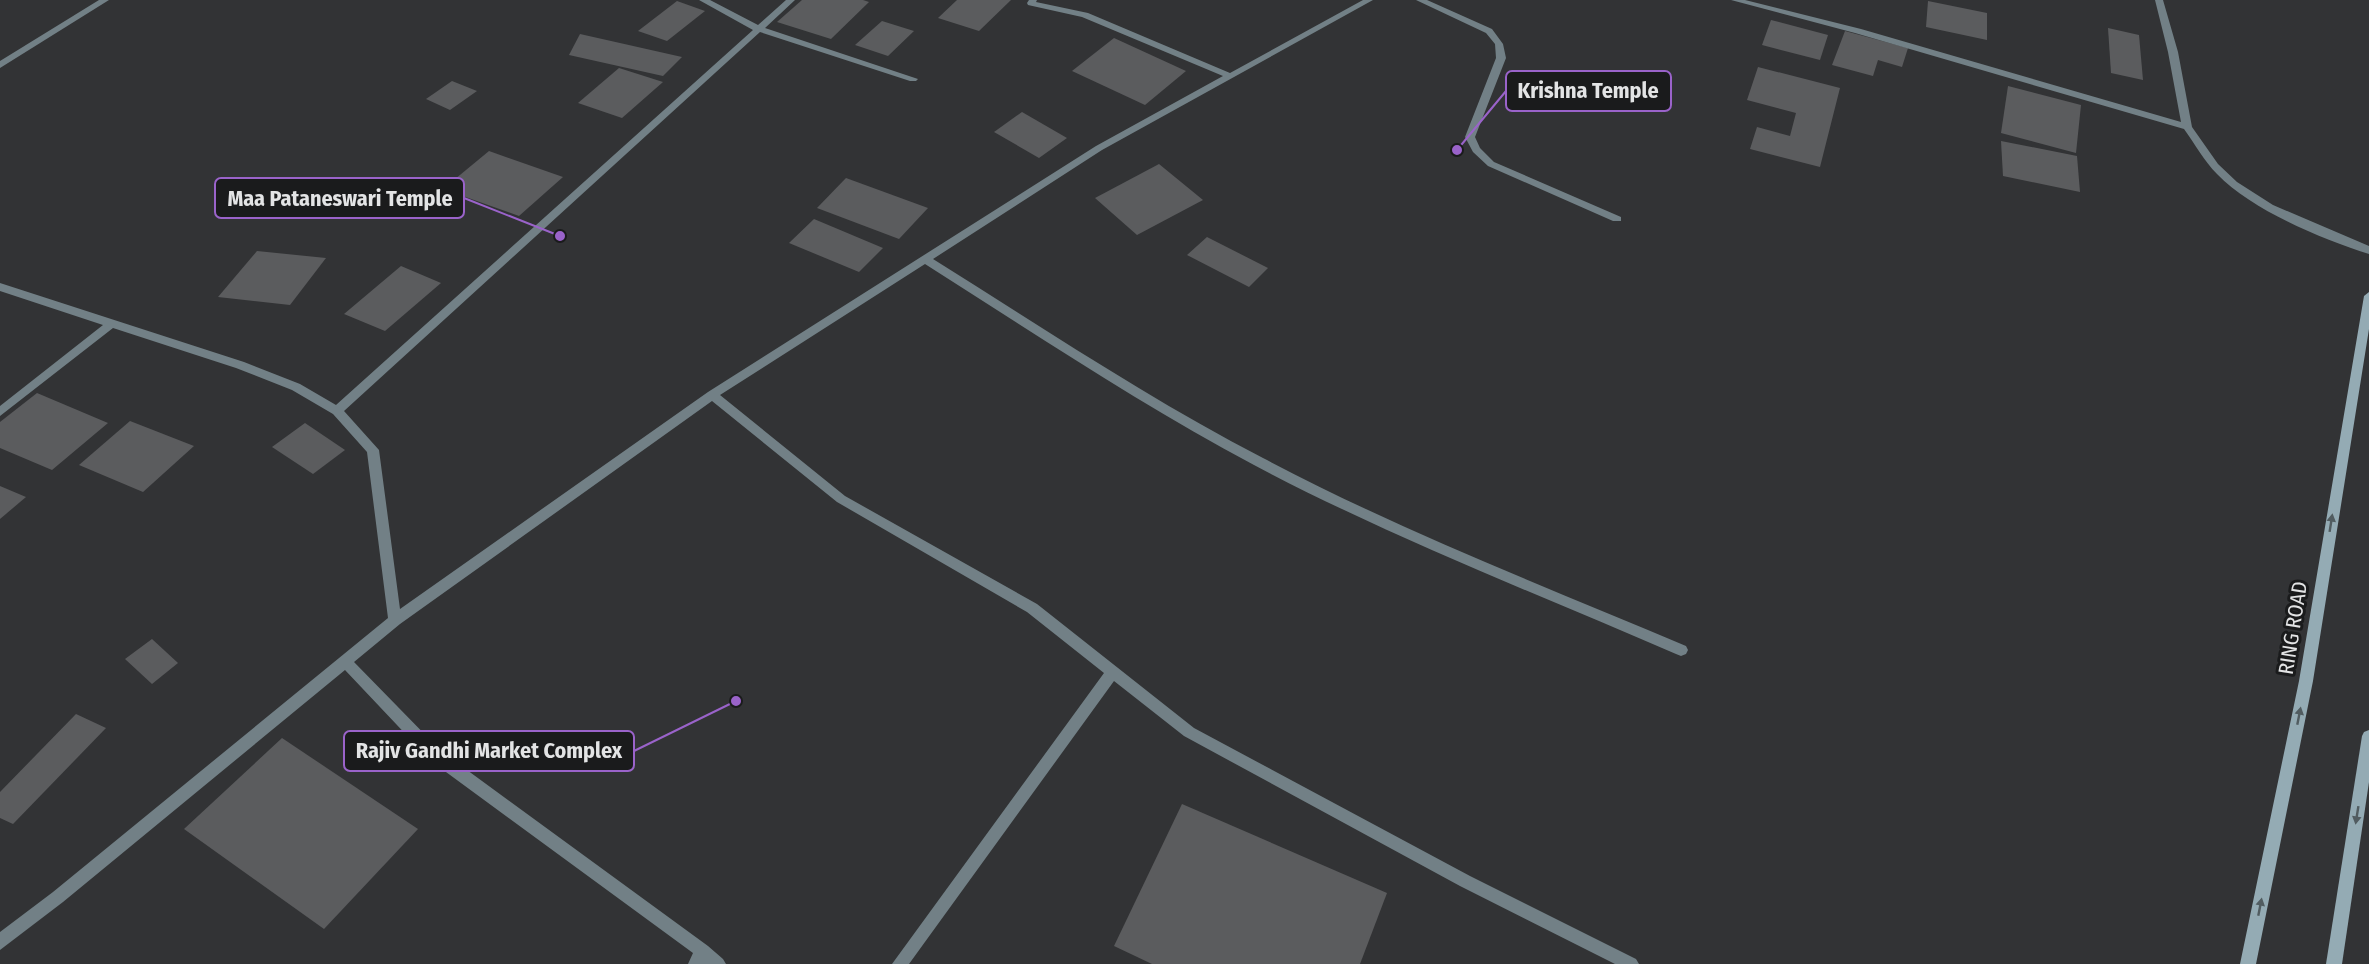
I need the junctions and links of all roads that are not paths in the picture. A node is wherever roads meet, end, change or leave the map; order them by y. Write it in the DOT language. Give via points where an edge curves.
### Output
graph roads {
  1 [pos="105,0"];
  2 [pos="703,0"];
  3 [pos="791,0"];
  4 [pos="1369,0"];
  5 [pos="1420,0"];
  6 [pos="1735,0"];
  7 [pos="2159,0"];
  8 [pos="1029,1"];
  9 [pos="759,29"];
  10 [pos="0,65"];
  11 [pos="1230,76"];
  12 [pos="913,79"];
  13 [pos="2187,127"];
  14 [pos="1617,219"];
  15 [pos="2369,250"];
  16 [pos="925,259"];
  17 [pos="0,287"];
  18 [pos="2369,296"];
  19 [pos="111,324"];
  20 [pos="712,396"];
  21 [pos="337,411"];
  22 [pos="0,412"];
  23 [pos="395,620"];
  24 [pos="1681,650"];
  25 [pos="345,661"];
  26 [pos="1113,672"];
  27 [pos="2369,736"];
  28 [pos="0,942"];
  29 [pos="700,958"];
  30 [pos="718,964"];
  31 [pos="900,964"];
  32 [pos="1631,964"];
  33 [pos="2248,964"];
  34 [pos="2334,964"];
  1 -- 10 [label="street"];
  2 -- 9 [label="street"];
  3 -- 9 [label="street"];
  4 -- 11 [label="street"];
  5 -- 14 [label="street" via="1489,32 1499,44 1502,58 1470,137 1476,150 1491,164"];
  6 -- 13 [label="street" via="1869,34"];
  7 -- 13 [label="street"];
  8 -- 11 [label="street" via="1085,15"];
  9 -- 12 [label="street"];
  9 -- 21 [label="street"];
  11 -- 16 [label="street" via="1099,148"];
  13 -- 15 [label="street" via="2219,172 2248,195"];
  16 -- 20 [label="street"];
  16 -- 24 [label="street" via="1190,424 1259,462 1334,500"];
  17 -- 19 [label="street"];
  33 -- 18 [label="street, RING ROAD, one-way" via="2306,681"];
  19 -- 21 [label="street" via="240,365 296,387"];
  19 -- 22 [label="street"];
  20 -- 23 [label="street"];
  20 -- 26 [label="street" via="841,499 1032,608"];
  21 -- 23 [label="street" via="373,450"];
  23 -- 25 [label="street"];
  25 -- 28 [label="street"];
  25 -- 29 [label="street" via="436,756"];
  26 -- 31 [label="street"];
  26 -- 32 [label="street" via="1189,732 1455,876"];
  27 -- 34 [label="street, one-way"];
  29 -- 30 [label="street"];
}
